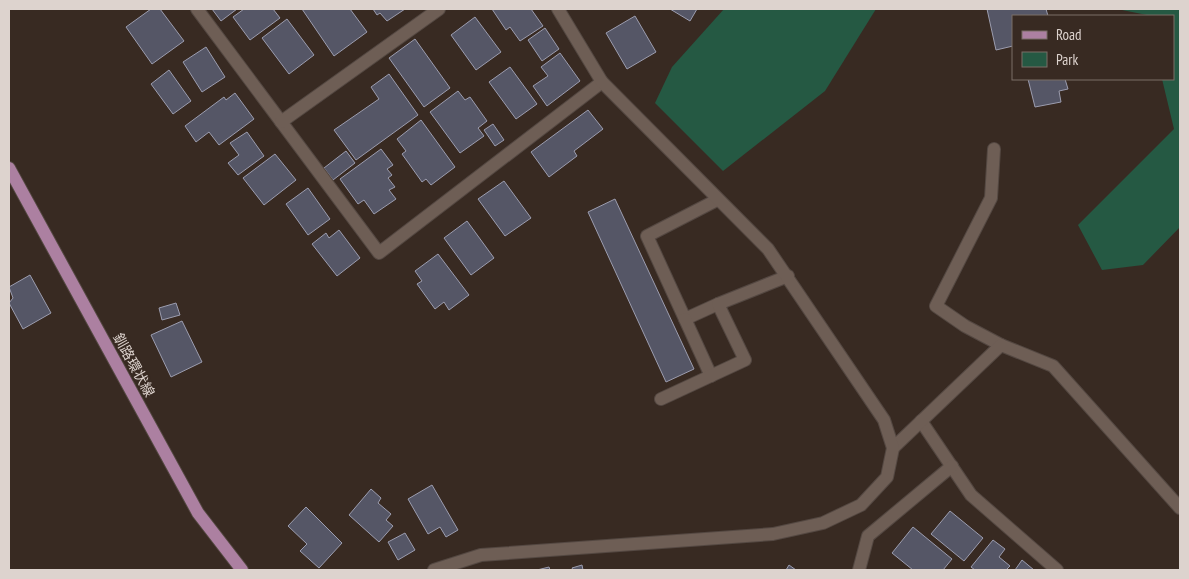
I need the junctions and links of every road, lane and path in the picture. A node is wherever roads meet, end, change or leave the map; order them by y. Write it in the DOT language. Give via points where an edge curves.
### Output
graph roads {
  1 [pos="197,9"];
  2 [pos="438,9"];
  3 [pos="558,9"];
  4 [pos="602,82"];
  5 [pos="282,122"];
  6 [pos="994,149"];
  7 [pos="9,168"];
  8 [pos="716,200"];
  9 [pos="788,276"];
  10 [pos="718,304"];
  11 [pos="685,319"];
  12 [pos="1000,344"];
  13 [pos="711,376"];
  14 [pos="661,399"];
  15 [pos="922,420"];
  16 [pos="893,448"];
  17 [pos="952,466"];
  18 [pos="1180,508"];
  19 [pos="242,570"];
  20 [pos="434,570"];
  21 [pos="859,570"];
  22 [pos="1057,570"];
  1 -- 5 [label="street"];
  2 -- 5 [label="street"];
  3 -- 4 [label="street"];
  4 -- 5 [label="street" via="379,253"];
  4 -- 8 [label="street"];
  6 -- 12 [label="street" via="991,198 936,306"];
  7 -- 19 [label="main road, 釧路環状線" via="198,513"];
  8 -- 9 [label="street" via="768,249"];
  8 -- 11 [label="street" via="648,236"];
  9 -- 10 [label="street"];
  9 -- 16 [label="street" via="884,420"];
  10 -- 11 [label="street"];
  10 -- 13 [label="street" via="745,360"];
  11 -- 13 [label="street"];
  12 -- 15 [label="street"];
  12 -- 18 [label="street" via="1053,366"];
  13 -- 14 [label="street"];
  15 -- 16 [label="street"];
  15 -- 17 [label="street"];
  16 -- 20 [label="street" via="887,477 860,505 823,523 773,534 481,555"];
  17 -- 21 [label="street" via="868,536"];
  17 -- 22 [label="street" via="971,495"];
}
